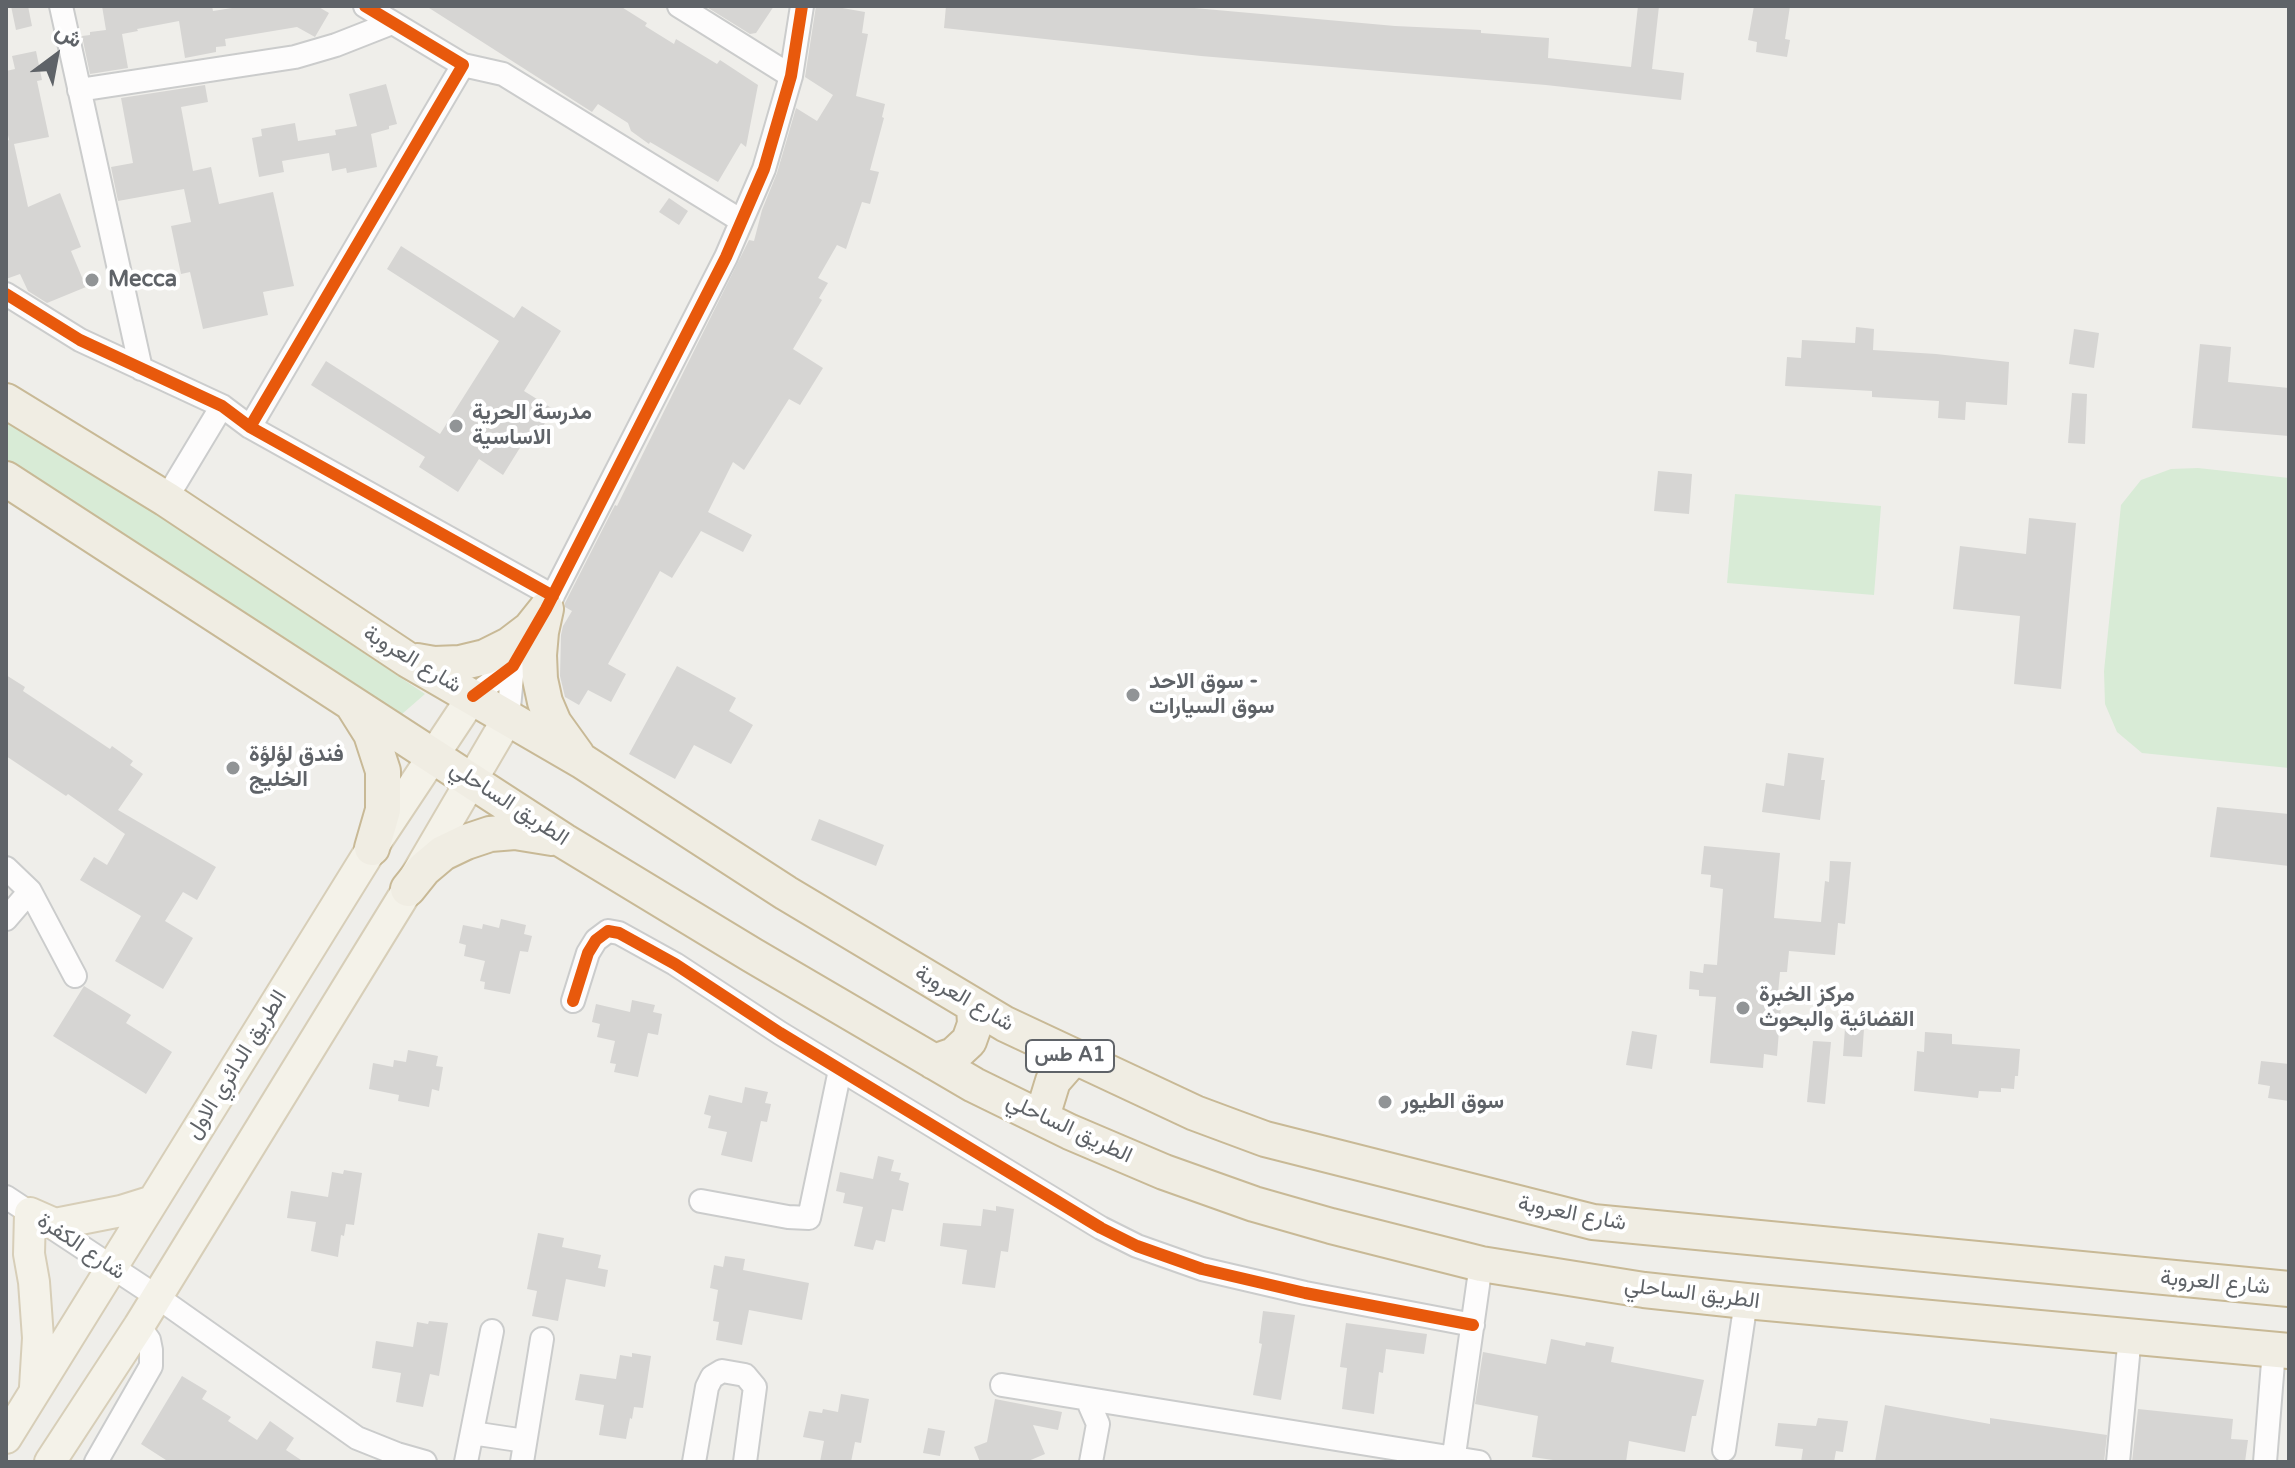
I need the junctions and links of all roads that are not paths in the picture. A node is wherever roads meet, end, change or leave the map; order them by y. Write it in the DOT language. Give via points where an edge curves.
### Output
graph roads {
  1 [pos="61,6"];
  2 [pos="365,6"];
  3 [pos="679,6"];
  4 [pos="802,6"];
  5 [pos="392,23"];
  6 [pos="463,65"];
  7 [pos="791,76"];
  8 [pos="79,90"];
  9 [pos="740,220"];
  10 [pos="6,294"];
  11 [pos="141,369"];
  12 [pos="6,401"];
  13 [pos="222,406"];
  14 [pos="250,427"];
  15 [pos="6,479"];
  16 [pos="166,499"];
  17 [pos="550,603"];
  18 [pos="408,660"];
  19 [pos="513,666"];
  20 [pos="473,696"];
  21 [pos="349,701"];
  22 [pos="508,718"];
  23 [pos="435,756"];
  24 [pos="582,761"];
  25 [pos="471,780"];
  26 [pos="564,841"];
  27 [pos="372,848"];
  28 [pos="6,868"];
  29 [pos="408,889"];
  30 [pos="30,891"];
  31 [pos="6,919"];
  32 [pos="75,976"];
  33 [pos="573,1001"];
  34 [pos="974,1006"];
  35 [pos="1077,1059"];
  36 [pos="934,1062"];
  37 [pos="840,1070"];
  38 [pos="1046,1120"];
  39 [pos="153,1201"];
  40 [pos="701,1201"];
  41 [pos="18,1205"];
  42 [pos="1481,1264"];
  43 [pos="112,1268"];
  44 [pos="2289,1289"];
  45 [pos="156,1296"];
  46 [pos="1746,1301"];
  47 [pos="1473,1325"];
  48 [pos="139,1326"];
  49 [pos="492,1331"];
  50 [pos="2130,1335"];
  51 [pos="542,1339"];
  52 [pos="2282,1350"];
  53 [pos="1002,1385"];
  54 [pos="35,1393"];
  55 [pos="1087,1399"];
  56 [pos="472,1433"];
  57 [pos="6,1438"];
  58 [pos="1724,1450"];
  59 [pos="524,1452"];
  60 [pos="1453,1460"];
  61 [pos="50,1462"];
  62 [pos="96,1462"];
  63 [pos="425,1462"];
  64 [pos="466,1462"];
  65 [pos="694,1462"];
  66 [pos="745,1462"];
  67 [pos="1091,1462"];
  68 [pos="1479,1462"];
  69 [pos="2118,1462"];
  70 [pos="2265,1462"];
  1 -- 8 [label="street"];
  2 -- 5 [label="street"];
  3 -- 7 [label="street"];
  4 -- 7 [label="street"];
  5 -- 6 [label="street"];
  5 -- 8 [label="street" via="295,57"];
  6 -- 9 [label="street" via="503,74"];
  6 -- 14 [label="street"];
  7 -- 9 [label="street" via="764,169"];
  8 -- 11 [label="street"];
  9 -- 17 [label="street"];
  10 -- 11 [label="street" via="80,340"];
  11 -- 13 [label="street"];
  12 -- 16 [label="highway, شارع العروبة / طس A1"];
  13 -- 14 [label="street"];
  13 -- 16 [label="street"];
  14 -- 17 [label="street"];
  15 -- 21 [label="highway, الطريق الساحلي"];
  16 -- 18 [label="highway, شارع العروبة / طس A1"];
  17 -- 18 [label="highway" via="530,629 485,657 447,664"];
  17 -- 19 [label="street"];
  17 -- 24 [label="highway" via="539,655 543,690 554,723"];
  18 -- 20 [label="highway, شارع العروبة / طس A1"];
  19 -- 20 [label="street"];
  19 -- 22 [label="street"];
  20 -- 22 [label="highway, شارع العروبة / طس A1"];
  20 -- 23 [label="main road, الطريق الدائري الاول"];
  21 -- 23 [label="highway, الطريق الساحلي"];
  21 -- 27 [label="highway" via="371,734 383,771 383,810"];
  22 -- 24 [label="highway, شارع العروبة / طس A1"];
  22 -- 25 [label="main road"];
  23 -- 25 [label="highway, الطريق الساحلي"];
  23 -- 27 [label="main road, الطريق الدائري الاول"];
  24 -- 34 [label="highway, شارع العروبة / طس A1"];
  25 -- 26 [label="highway, الطريق الساحلي"];
  25 -- 29 [label="main road"];
  26 -- 29 [label="highway" via="515,832 478,838 443,853"];
  26 -- 36 [label="highway, الطريق الساحلي"];
  27 -- 39 [label="main road, الطريق الدائري الاول"];
  28 -- 30 [label="street"];
  29 -- 45 [label="main road"];
  30 -- 31 [label="street"];
  30 -- 32 [label="street"];
  33 -- 37 [label="street" via="596,940 608,931 619,933"];
  34 -- 35 [label="highway, شارع العروبة / طس A1"];
  34 -- 36 [label="highway" via="969,1041 954,1055"];
  35 -- 38 [label="highway" via="1053,1081"];
  35 -- 44 [label="highway, شارع العروبة / طس A1" via="1265,1139 1593,1222"];
  36 -- 38 [label="highway, الطريق الساحلي"];
  37 -- 40 [label="street" via="809,1218"];
  37 -- 47 [label="street" via="1137,1246 1261,1283"];
  38 -- 42 [label="highway, الطريق الساحلي" via="1164,1172 1254,1204"];
  39 -- 41 [label="main road" via="55,1224"];
  39 -- 43 [label="main road, الطريق الدائري الاول"];
  41 -- 43 [label="street, شارع الكفرة"];
  41 -- 54 [label="main road" via="37,1311"];
  42 -- 46 [label="highway, الطريق الساحلي"];
  42 -- 47 [label="street"];
  43 -- 45 [label="street, شارع الكفرة"];
  43 -- 54 [label="main road, الطريق الدائري الاول"];
  45 -- 48 [label="main road"];
  45 -- 63 [label="street, شارع الكفرة" via="357,1438"];
  46 -- 50 [label="highway, الطريق الساحلي"];
  46 -- 58 [label="street"];
  47 -- 60 [label="street"];
  48 -- 61 [label="main road"];
  48 -- 62 [label="street" via="149,1340 151,1366"];
  49 -- 56 [label="street"];
  50 -- 52 [label="highway, الطريق الساحلي"];
  50 -- 69 [label="street"];
  51 -- 59 [label="street"];
  52 -- 70 [label="street"];
  53 -- 55 [label="street"];
  54 -- 57 [label="main road, الطريق الدائري الاول"];
  55 -- 60 [label="street"];
  55 -- 67 [label="street" via="1098,1424"];
  56 -- 59 [label="street"];
  56 -- 64 [label="street"];
  60 -- 68 [label="street"];
  65 -- 66 [label="street" via="707,1387 722,1371 745,1375 755,1387"];
}
